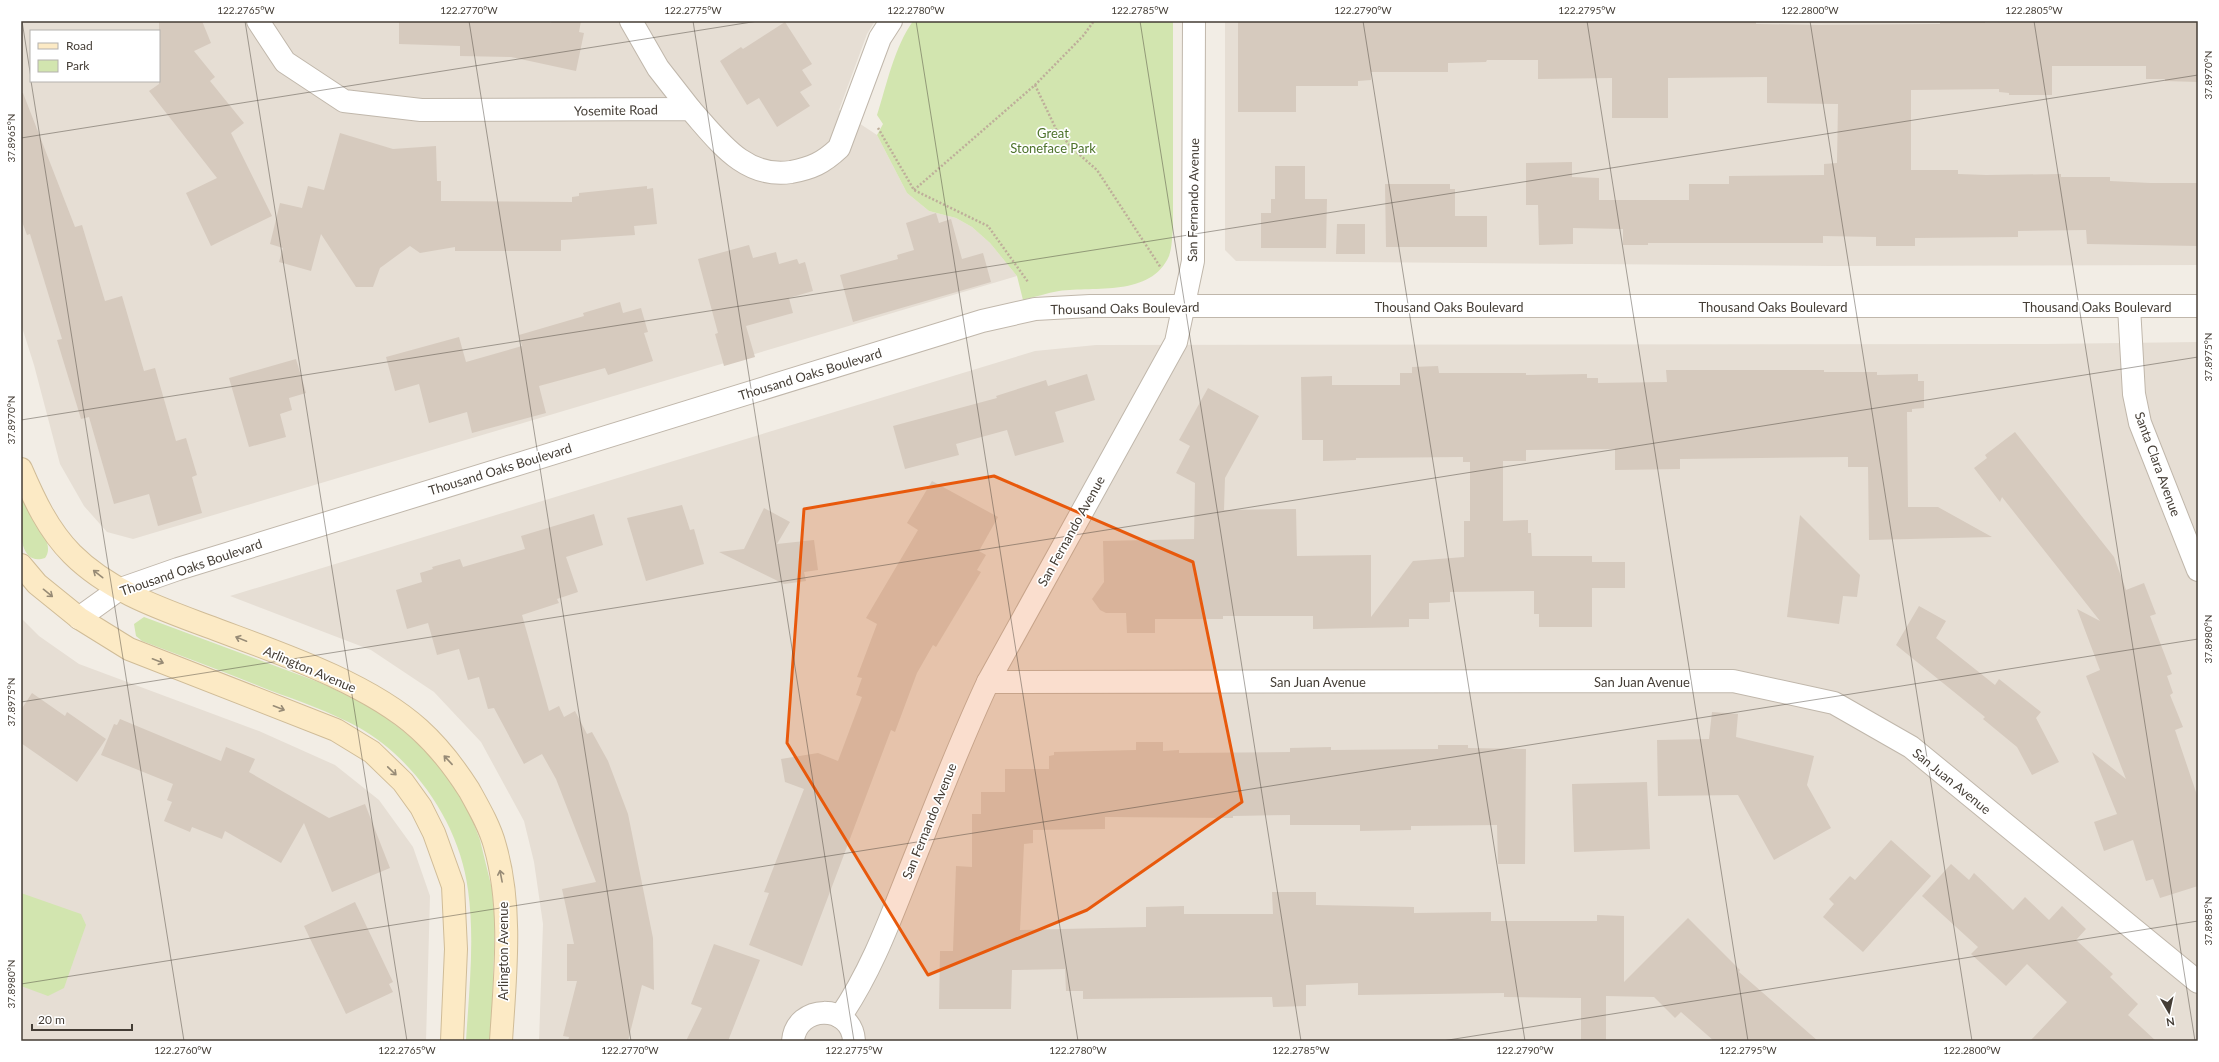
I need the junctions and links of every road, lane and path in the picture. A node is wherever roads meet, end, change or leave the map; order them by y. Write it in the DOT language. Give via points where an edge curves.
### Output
graph roads {
  1 [pos="258,21"];
  2 [pos="631,21"];
  3 [pos="891,21"];
  4 [pos="1094,21"];
  5 [pos="1194,21"];
  6 [pos="1034,86"];
  7 [pos="690,109"];
  8 [pos="877,126"];
  9 [pos="914,190"];
  10 [pos="1162,269"];
  11 [pos="2198,306"];
  12 [pos="1184,307"];
  13 [pos="2129,307"];
  14 [pos="1035,309"];
  15 [pos="21,469"];
  16 [pos="21,566"];
  17 [pos="2198,570"];
  18 [pos="118,590"];
  19 [pos="79,618"];
  20 [pos="988,682"];
  21 [pos="2198,982"];
  22 [pos="840,1017"];
  23 [pos="452,1041"];
  24 [pos="501,1041"];
  25 [pos="793,1041"];
  26 [pos="854,1041"];
  1 -- 7 [label="street, Yosemite Road" via="285,62 344,101 421,110"];
  2 -- 7 [label="street" via="658,68"];
  3 -- 7 [label="street" via="880,38 839,148 826,160 806,169 777,174 762,172 746,165 721,144"];
  4 -- 6 [label="path" via="1083,36"];
  5 -- 12 [label="street, San Fernando Avenue" via="1193,261"];
  6 -- 9 [label="path"];
  6 -- 10 [label="path" via="1056,129 1073,149 1097,170"];
  8 -- 9 [label="path"];
  9 -- 14 [label="path" via="988,226 1028,279"];
  11 -- 13 [label="street, Thousand Oaks Boulevard"];
  12 -- 13 [label="street, Thousand Oaks Boulevard"];
  12 -- 14 [label="street, Thousand Oaks Boulevard" via="1090,306"];
  12 -- 20 [label="street, San Fernando Avenue" via="1176,342"];
  13 -- 17 [label="street, Santa Clara Avenue" via="2134,394 2140,423"];
  14 -- 18 [label="street, Thousand Oaks Boulevard" via="982,321 178,569"];
  18 -- 15 [label="main road, Arlington Avenue, one-way" via="72,554 37,507"];
  16 -- 19 [label="main road, one-way" via="37,584"];
  18 -- 19 [label="street, Thousand Oaks Boulevard"];
  24 -- 18 [label="main road, Arlington Avenue, one-way" via="506,940 504,888 495,846 480,808 454,766 418,729 378,700 338,678"];
  19 -- 23 [label="main road, one-way" via="129,649 336,730 372,752 403,782 421,807 434,833 453,886 456,949"];
  20 -- 21 [label="street, San Juan Avenue" via="1733,681 1834,703 1911,747"];
  20 -- 22 [label="street, San Fernando Avenue" via="967,726 877,952 858,990"];
  22 -- 25 [label="street" via="820,1012 810,1015 796,1029"];
  22 -- 26 [label="street" via="852,1030"];
}
